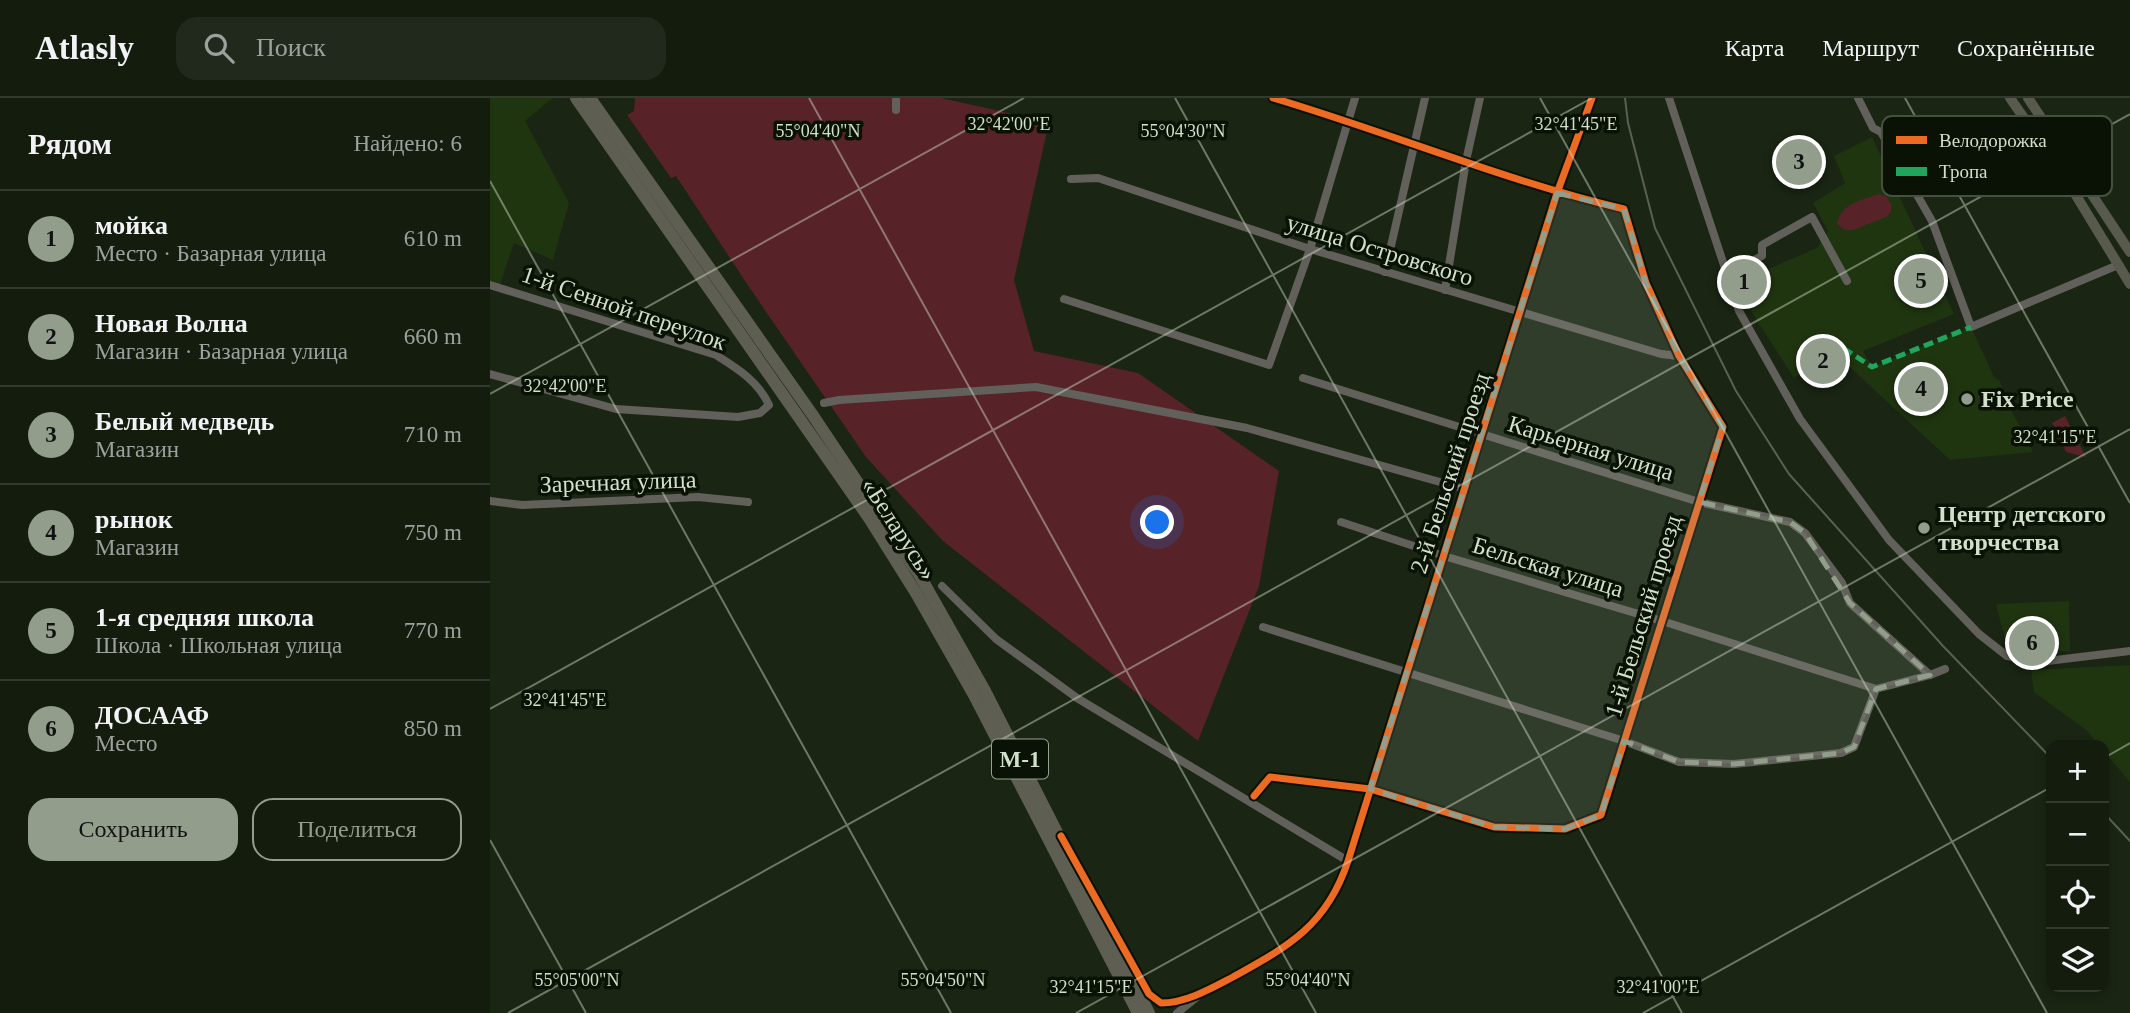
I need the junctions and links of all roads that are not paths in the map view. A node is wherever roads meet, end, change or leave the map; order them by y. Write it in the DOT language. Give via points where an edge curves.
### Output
graph roads {
  1 [pos="576,98"];
  2 [pos="590,98"];
  3 [pos="896,98"];
  4 [pos="1273,98"];
  5 [pos="1355,98"];
  6 [pos="1425,98"];
  7 [pos="1480,98"];
  8 [pos="1592,98"];
  9 [pos="1669,98"];
  10 [pos="1858,98"];
  11 [pos="2010,98"];
  12 [pos="2028,98"];
  13 [pos="896,110"];
  14 [pos="2023,116"];
  15 [pos="2040,116"];
  16 [pos="1349,121"];
  17 [pos="1882,134"];
  18 [pos="1415,144"];
  19 [pos="1466,161"];
  20 [pos="1071,179"];
  21 [pos="1557,193"];
  22 [pos="1918,196"];
  23 [pos="2076,196"];
  24 [pos="2093,196"];
  25 [pos="1310,249"];
  26 [pos="2130,252"];
  27 [pos="2118,265"];
  28 [pos="1385,272"];
  29 [pos="1727,274"];
  30 [pos="1847,281"];
  31 [pos="2130,284"];
  32 [pos="490,285"];
  33 [pos="1445,290"];
  34 [pos="1064,299"];
  35 [pos="1521,312"];
  36 [pos="1679,356"];
  37 [pos="490,374"];
  38 [pos="1303,378"];
  39 [pos="824,403"];
  40 [pos="1482,434"];
  41 [pos="1465,489"];
  42 [pos="490,500"];
  43 [pos="748,502"];
  44 [pos="1699,502"];
  45 [pos="1341,522"];
  46 [pos="1444,556"];
  47 [pos="942,586"];
  48 [pos="1662,621"];
  49 [pos="1263,627"];
  50 [pos="2130,650"];
  51 [pos="1945,669"];
  52 [pos="1407,672"];
  53 [pos="1930,675"];
  54 [pos="1876,689"];
  55 [pos="1624,741"];
  56 [pos="1370,789"];
  57 [pos="1254,796"];
  58 [pos="1061,836"];
  59 [pos="1348,860"];
  60 [pos="1211,988"];
  61 [pos="1138,1013"];
  62 [pos="1149,1013"];
  63 [pos="1177,1013"];
  1 -- 61 [label="highway, «Беларусь» / М-1" via="854,496 916,593 974,695"];
  2 -- 58 [label="highway, «Беларусь» / М-1" via="920,576"];
  3 -- 13 [label="street"];
  4 -- 16 [label="street"];
  5 -- 16 [label="street"];
  6 -- 18 [label="street"];
  7 -- 19 [label="street"];
  8 -- 21 [label="street, 2-й Бельский проезд"];
  9 -- 29 [label="street"];
  10 -- 17 [label="street" via="1873,128"];
  11 -- 14 [label="main road"];
  12 -- 15 [label="main road"];
  16 -- 18 [label="street"];
  16 -- 25 [label="street"];
  18 -- 19 [label="street"];
  18 -- 28 [label="street"];
  19 -- 21 [label="street"];
  19 -- 33 [label="street"];
  20 -- 25 [label="street, улица Островского" via="1098,178"];
  21 -- 35 [label="street, 2-й Бельский проезд"];
  21 -- 36 [label="street" via="1624,209 1646,283"];
  22 -- 27 [label="street" via="1932,221 1972,327"];
  23 -- 27 [label="main road"];
  24 -- 26 [label="main road"];
  25 -- 28 [label="street, улица Островского"];
  25 -- 34 [label="street" via="1269,365"];
  27 -- 31 [label="main road"];
  28 -- 33 [label="street, улица Островского"];
  29 -- 30 [label="street" via="1762,256 1762,245 1812,217"];
  29 -- 50 [label="street" via="1739,311 1800,419 1889,540 1979,634 2007,656 2039,662"];
  32 -- 37 [label="street, 1-й Сенной переулок" via="716,355 763,390 769,405 760,413 738,417 616,409"];
  33 -- 35 [label="street, улица Островского"];
  35 -- 36 [label="street, улица Островского"];
  35 -- 40 [label="street, 2-й Бельский проезд"];
  36 -- 44 [label="street, 1-й Бельский проезд" via="1723,427"];
  38 -- 40 [label="street, Карьерная улица"];
  39 -- 41 [label="street" via="1036,387 1247,428"];
  40 -- 41 [label="street, 2-й Бельский проезд"];
  40 -- 44 [label="street, Карьерная улица"];
  41 -- 46 [label="street, 2-й Бельский проезд"];
  42 -- 43 [label="street, Заречная улица" via="522,505 698,497"];
  44 -- 48 [label="street, 1-й Бельский проезд"];
  44 -- 53 [label="street, Карьерная улица" via="1790,522 1805,533 1842,583 1850,603"];
  45 -- 46 [label="street, Бельская улица"];
  46 -- 48 [label="street, Бельская улица"];
  46 -- 52 [label="street, 2-й Бельский проезд"];
  47 -- 59 [label="street" via="996,639 1077,698"];
  48 -- 54 [label="street, Бельская улица"];
  48 -- 55 [label="street, 1-й Бельский проезд"];
  49 -- 52 [label="street"];
  51 -- 53 [label="street"];
  52 -- 55 [label="street"];
  52 -- 56 [label="street, 2-й Бельский проезд"];
  53 -- 54 [label="street"];
  54 -- 55 [label="street" via="1854,747 1841,753 1734,764 1679,762"];
  55 -- 56 [label="street, 1-й Бельский проезд" via="1601,815 1565,829 1494,827"];
  56 -- 57 [label="street" via="1270,778"];
  56 -- 59 [label="street, 2-й Бельский проезд"];
  58 -- 60 [label="street" via="1153,998 1171,1002"];
  58 -- 62 [label="highway, «Беларусь» / М-1"];
  59 -- 60 [label="street, 2-й Бельский проезд" via="1329,902 1298,939"];
  60 -- 63 [label="street"];
}
